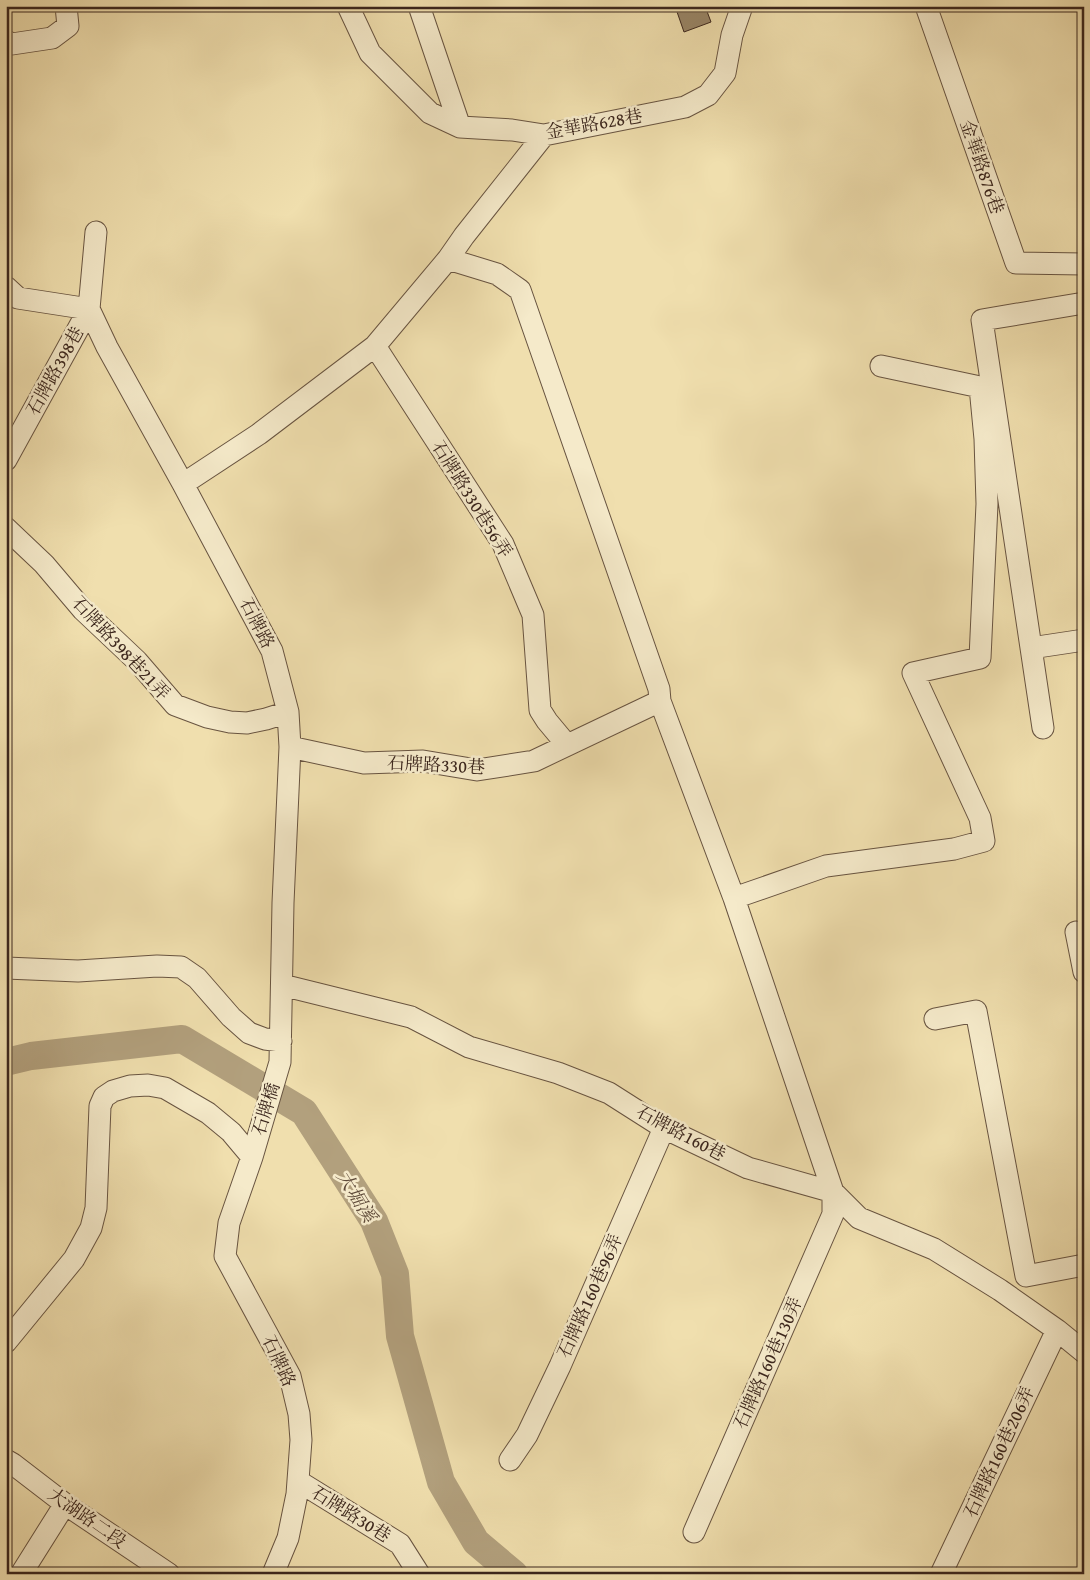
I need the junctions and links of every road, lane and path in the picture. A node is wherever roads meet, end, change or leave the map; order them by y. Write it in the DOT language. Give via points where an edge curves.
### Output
graph roads {
  1 [pos="66,6"];
  2 [pos="348,6"];
  3 [pos="418,6"];
  4 [pos="742,6"];
  5 [pos="926,6"];
  6 [pos="6,41"];
  7 [pos="460,127"];
  8 [pos="544,135"];
  9 [pos="96,232"];
  10 [pos="448,259"];
  11 [pos="1084,264"];
  12 [pos="6,287"];
  13 [pos="1084,304"];
  14 [pos="89,308"];
  15 [pos="375,346"];
  16 [pos="881,366"];
  17 [pos="6,460"];
  18 [pos="184,484"];
  19 [pos="6,528"];
  20 [pos="1084,640"];
  21 [pos="1031,648"];
  22 [pos="660,701"];
  23 [pos="288,712"];
  24 [pos="1043,728"];
  25 [pos="567,745"];
  26 [pos="290,746"];
  27 [pos="734,898"];
  28 [pos="1076,932"];
  29 [pos="6,968"];
  30 [pos="1084,972"];
  31 [pos="282,985"];
  32 [pos="935,1019"];
  33 [pos="281,1052"];
  34 [pos="664,1128"];
  35 [pos="252,1157"];
  36 [pos="833,1192"];
  37 [pos="1084,1265"];
  38 [pos="1056,1330"];
  39 [pos="6,1342"];
  40 [pos="1084,1352"];
  41 [pos="6,1460"];
  42 [pos="510,1460"];
  43 [pos="298,1481"];
  44 [pos="65,1504"];
  45 [pos="694,1532"];
  46 [pos="21,1574"];
  47 [pos="169,1574"];
  48 [pos="273,1574"];
  49 [pos="419,1574"];
  50 [pos="941,1574"];
  1 -- 6 [label="street" via="68,26 52,38 12,44"];
  2 -- 7 [label="street, 金華路628巷" via="370,53 430,113"];
  3 -- 7 [label="street"];
  4 -- 8 [label="street, 金華路628巷" via="732,34 725,73 708,95 685,107"];
  5 -- 11 [label="street, 金華路876巷" via="1016,263"];
  7 -- 8 [label="street, 金華路628巷"];
  8 -- 10 [label="street"];
  9 -- 14 [label="street"];
  10 -- 15 [label="street"];
  10 -- 22 [label="street" via="497,274 520,290 659,688"];
  12 -- 14 [label="street" via="18,298"];
  13 -- 21 [label="street" via="982,320"];
  14 -- 17 [label="street, 石牌路398巷"];
  14 -- 18 [label="street, 石牌路" via="107,348"];
  15 -- 18 [label="street" via="259,434"];
  15 -- 25 [label="street, 石牌路330巷56弄" via="503,544 533,615 540,710"];
  16 -- 27 [label="street" via="980,387 986,504 980,658 913,672 980,818 984,841 954,849 826,866"];
  18 -- 23 [label="street, 石牌路" via="272,651"];
  19 -- 23 [label="street, 石牌路398巷21弄" via="44,564 83,610 137,661 175,705 230,722 266,720"];
  20 -- 21 [label="street"];
  21 -- 24 [label="street"];
  22 -- 25 [label="street, 石牌路330巷"];
  22 -- 27 [label="street"];
  23 -- 26 [label="street, 石牌路"];
  25 -- 26 [label="street, 石牌路330巷" via="534,761 477,770 423,761 364,763"];
  26 -- 31 [label="street, 石牌路"];
  27 -- 36 [label="street"];
  28 -- 30 [label="street"];
  29 -- 33 [label="street" via="78,972 181,967 197,978 231,1017"];
  31 -- 33 [label="street, 石牌路"];
  31 -- 34 [label="street, 石牌路160巷" via="411,1017 469,1047 558,1073 609,1093"];
  32 -- 37 [label="street" via="976,1011 1026,1276"];
  33 -- 35 [label="street, 石牌橋"];
  34 -- 36 [label="street, 石牌路160巷" via="748,1168"];
  34 -- 42 [label="street, 石牌路160巷96弄" via="560,1366 527,1435"];
  35 -- 39 [label="street" via="231,1132 208,1113 166,1088 130,1086 104,1096 100,1106 96,1208 91,1228 74,1259"];
  35 -- 43 [label="street, 石牌路" via="229,1223 225,1256 290,1376 301,1440"];
  36 -- 38 [label="street, 石牌路160巷" via="859,1218 934,1250 1000,1290"];
  36 -- 45 [label="street, 石牌路160巷130弄" via="833,1214"];
  38 -- 40 [label="street, 石牌路160巷"];
  38 -- 50 [label="street, 石牌路160巷206弄"];
  41 -- 44 [label="street, 大湖路二段"];
  43 -- 48 [label="street, 石牌路" via="288,1538"];
  43 -- 49 [label="street, 石牌路30巷" via="400,1544"];
  44 -- 46 [label="street"];
  44 -- 47 [label="street, 大湖路二段"];
}
